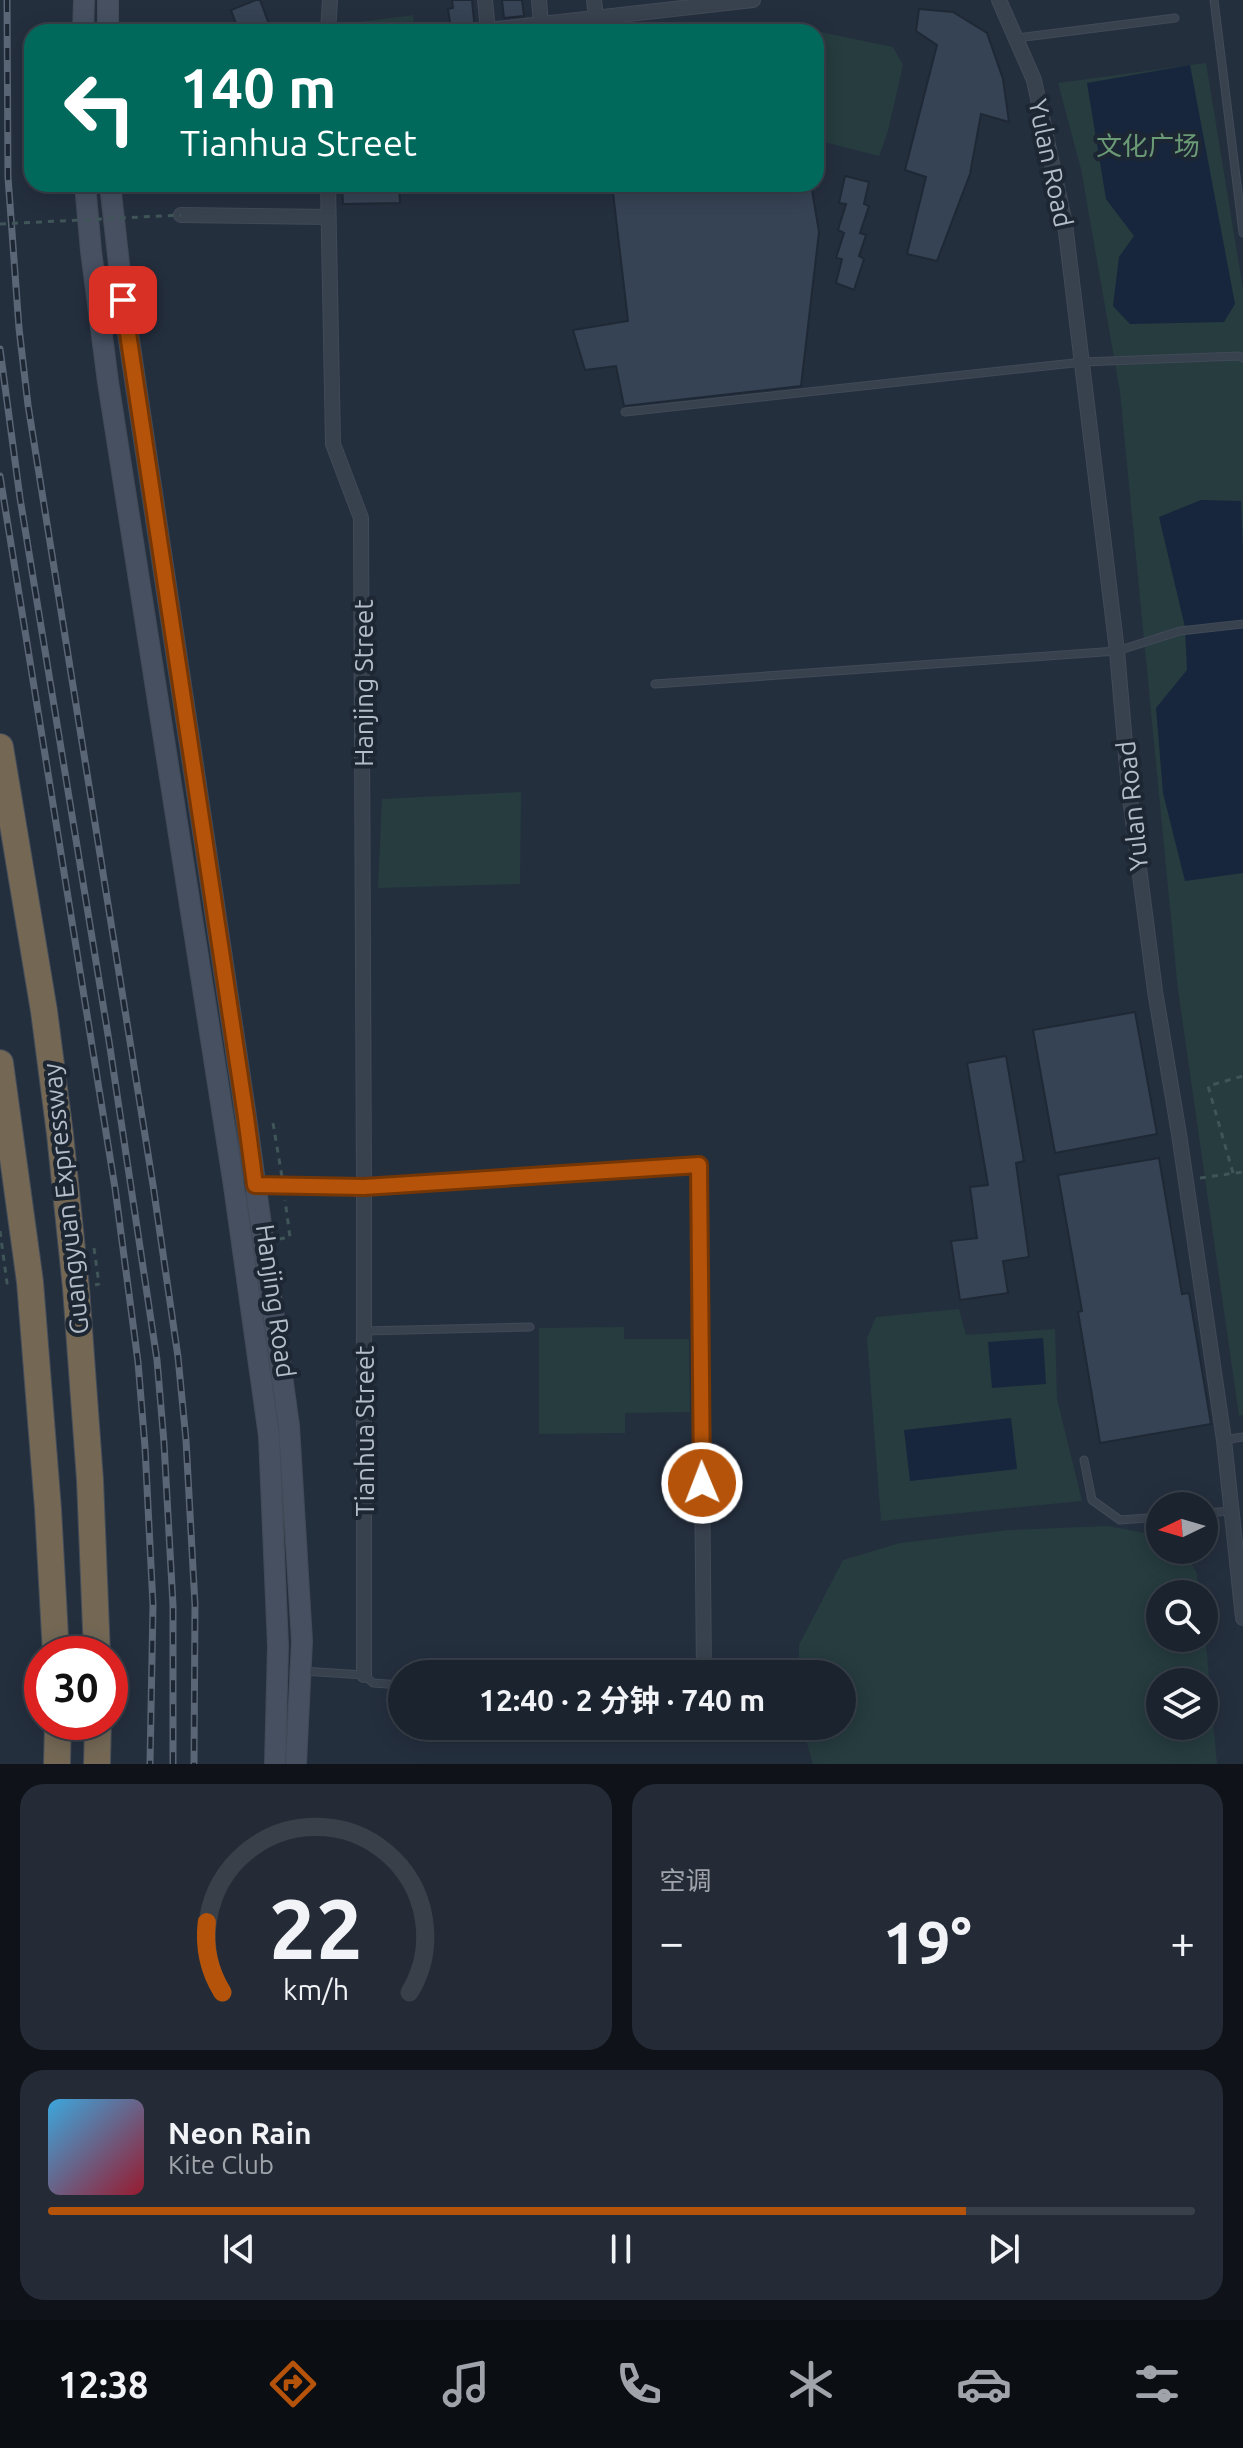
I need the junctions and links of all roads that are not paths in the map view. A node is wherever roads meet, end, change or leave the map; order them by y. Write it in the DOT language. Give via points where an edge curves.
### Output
graph roads {
  1 [pos="84,0"];
  2 [pos="108,0"];
  3 [pos="330,0"];
  4 [pos="485,0"];
  5 [pos="539,0"];
  6 [pos="594,0"];
  7 [pos="751,0"];
  8 [pos="999,0"];
  9 [pos="1214,0"];
  10 [pos="692,3"];
  11 [pos="642,6"];
  12 [pos="596,17"];
  13 [pos="1175,18"];
  14 [pos="83,24"];
  15 [pos="108,24"];
  16 [pos="328,24"];
  17 [pos="487,24"];
  18 [pos="541,24"];
  19 [pos="1014,38"];
  20 [pos="86,192"];
  21 [pos="111,192"];
  22 [pos="328,192"];
  23 [pos="181,215"];
  24 [pos="328,217"];
  25 [pos="1243,233"];
  26 [pos="1243,358"];
  27 [pos="1083,362"];
  28 [pos="625,412"];
  29 [pos="1243,624"];
  30 [pos="1117,651"];
  31 [pos="655,684"];
  32 [pos="0,747"];
  33 [pos="0,1063"];
  34 [pos="0,1087"];
  35 [pos="9,1120"];
  36 [pos="245,1186"];
  37 [pos="364,1187"];
  38 [pos="530,1327"];
  39 [pos="364,1331"];
  40 [pos="1243,1437"];
  41 [pos="1224,1440"];
  42 [pos="1084,1460"];
  43 [pos="1232,1511"];
  44 [pos="1218,1512"];
  45 [pos="1146,1518"];
  46 [pos="1243,1618"];
  47 [pos="55,1636"];
  48 [pos="96,1636"];
  49 [pos="704,1660"];
  50 [pos="300,1671"];
  51 [pos="364,1675"];
  52 [pos="388,1684"];
  53 [pos="57,1740"];
  54 [pos="98,1740"];
  55 [pos="56,1764"];
  56 [pos="97,1764"];
  57 [pos="275,1764"];
  58 [pos="296,1764"];
  1 -- 14 [label="street"];
  2 -- 15 [label="street"];
  3 -- 16 [label="street"];
  4 -- 17 [label="street"];
  5 -- 18 [label="street"];
  6 -- 12 [label="street"];
  7 -- 10 [label="street"];
  8 -- 19 [label="street, Yulan Road"];
  9 -- 25 [label="lane"];
  10 -- 11 [label="street"];
  11 -- 12 [label="street"];
  12 -- 18 [label="street"];
  13 -- 19 [label="lane"];
  19 -- 27 [label="street, Yulan Road" via="1034,80 1065,224"];
  20 -- 36 [label="street, Hanjing Road" via="110,396"];
  21 -- 36 [label="street, Hanjing Road" via="246,1117"];
  22 -- 24 [label="street, Hanjing Street"];
  23 -- 24 [label="street"];
  24 -- 37 [label="street, Hanjing Street" via="333,444 361,518"];
  26 -- 27 [label="lane"];
  27 -- 28 [label="lane"];
  27 -- 30 [label="street, Yulan Road"];
  29 -- 30 [label="lane" via="1180,631"];
  30 -- 31 [label="lane"];
  30 -- 41 [label="street, Yulan Road" via="1155,991"];
  32 -- 48 [label="highway, Guangyuan Expressway" via="44,1011 70,1225"];
  33 -- 35 [label="highway, Guangyuan Expressway"];
  34 -- 35 [label="highway"];
  35 -- 47 [label="highway, Guangyuan Expressway" via="38,1372"];
  36 -- 37 [label="street"];
  36 -- 50 [label="street, Hanjing Road" via="289,1426"];
  36 -- 57 [label="street, Hanjing Road" via="269,1436 278,1646"];
  37 -- 39 [label="street, Tianhua Street"];
  37 -- 49 [label="street" via="699,1165"];
  38 -- 39 [label="lane"];
  39 -- 51 [label="street, Tianhua Street"];
  40 -- 41 [label="lane"];
  41 -- 43 [label="street, Yulan Road"];
  42 -- 45 [label="lane" via="1092,1500 1120,1520"];
  43 -- 44 [label="lane"];
  43 -- 46 [label="street, Yulan Road"];
  50 -- 51 [label="lane"];
  50 -- 58 [label="street, Hanjing Road"];
  51 -- 52 [label="lane" via="373,1683"];
  53 -- 55 [label="highway"];
  54 -- 56 [label="highway"];
}
